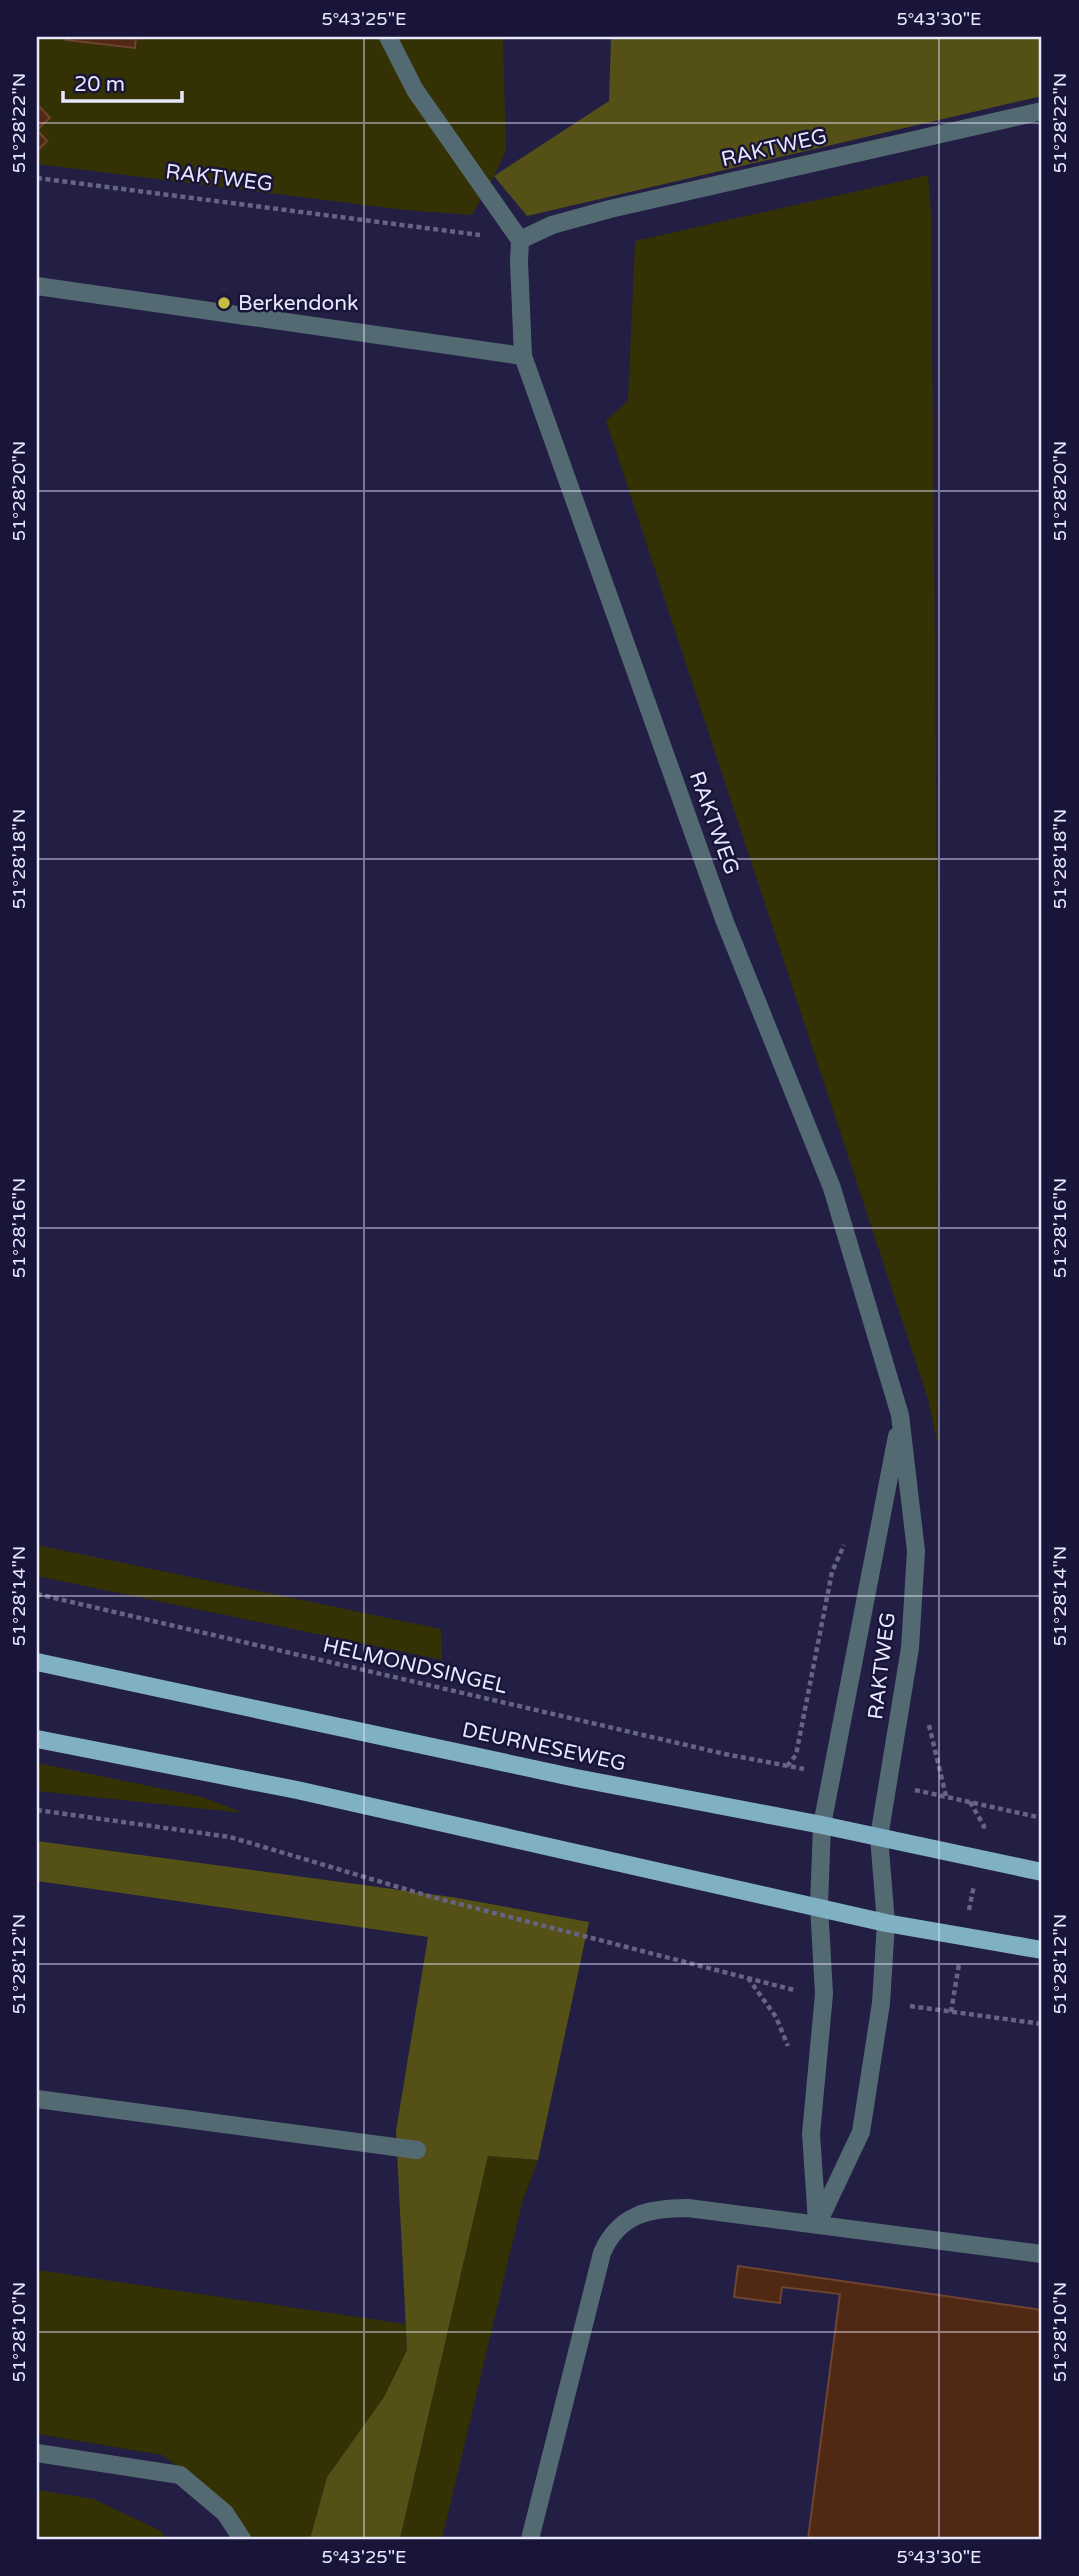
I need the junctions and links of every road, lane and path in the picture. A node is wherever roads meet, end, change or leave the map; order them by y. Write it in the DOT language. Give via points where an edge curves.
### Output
graph roads {
  1 [pos="388,37"];
  2 [pos="1042,111"];
  3 [pos="37,178"];
  4 [pos="520,240"];
  5 [pos="37,286"];
  6 [pos="523,356"];
  7 [pos="900,1415"];
  8 [pos="37,1594"];
  9 [pos="37,1662"];
  10 [pos="37,1738"];
  11 [pos="787,1766"];
  12 [pos="970,1801"];
  13 [pos="37,1810"];
  14 [pos="1042,1818"];
  15 [pos="822,1825"];
  16 [pos="879,1837"];
  17 [pos="1042,1872"];
  18 [pos="819,1906"];
  19 [pos="886,1923"];
  20 [pos="1042,1950"];
  21 [pos="748,1978"];
  22 [pos="824,1994"];
  23 [pos="881,2003"];
  24 [pos="1042,2024"];
  25 [pos="789,2056"];
  26 [pos="37,2099"];
  27 [pos="417,2150"];
  28 [pos="818,2223"];
  29 [pos="1042,2254"];
  30 [pos="37,2453"];
  31 [pos="242,2539"];
  32 [pos="530,2539"];
  1 -- 4 [label="street" via="415,90"];
  2 -- 4 [label="street, RAKTWEG" via="610,209 552,225"];
  3 -- 4 [label="path, RAKTWEG"];
  4 -- 6 [label="street, RAKTWEG"];
  5 -- 6 [label="street"];
  6 -- 7 [label="street, RAKTWEG" via="725,922 832,1188"];
  7 -- 15 [label="street, RAKTWEG"];
  7 -- 16 [label="street, RAKTWEG" via="916,1551 910,1648"];
  8 -- 11 [label="path, HELMONDSINGEL"];
  9 -- 15 [label="main road, DEURNESEWEG" via="576,1778"];
  10 -- 18 [label="main road" via="297,1790"];
  12 -- 14 [label="path"];
  13 -- 21 [label="path" via="230,1837 432,1897"];
  15 -- 16 [label="main road, DEURNESEWEG"];
  15 -- 18 [label="street, RAKTWEG"];
  16 -- 17 [label="main road, DEURNESEWEG"];
  16 -- 19 [label="street, RAKTWEG"];
  18 -- 19 [label="main road"];
  18 -- 22 [label="street"];
  19 -- 20 [label="main road"];
  19 -- 23 [label="street"];
  21 -- 22 [label="path"];
  21 -- 25 [label="path" via="776,2018"];
  22 -- 28 [label="street" via="811,2134"];
  23 -- 24 [label="path"];
  23 -- 28 [label="street" via="861,2132"];
  26 -- 27 [label="street"];
  28 -- 29 [label="street"];
  28 -- 32 [label="street" via="668,2208 634,2216 618,2227 601,2253"];
  30 -- 31 [label="street" via="180,2475 225,2513"];
}
